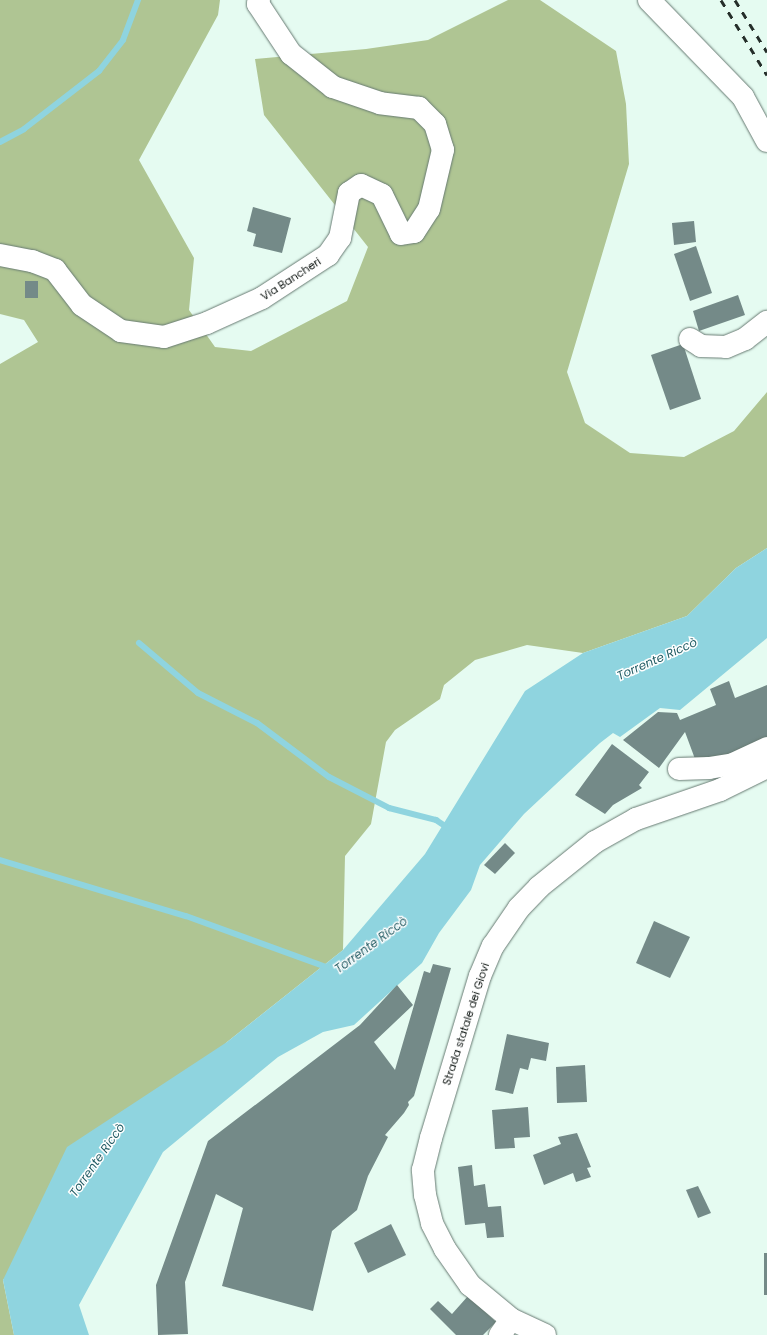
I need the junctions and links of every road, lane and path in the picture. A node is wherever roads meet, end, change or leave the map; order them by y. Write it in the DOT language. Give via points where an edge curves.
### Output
graph roads {
  1 [pos="259,0"];
  2 [pos="649,0"];
  3 [pos="767,141"];
  4 [pos="0,255"];
  5 [pos="767,322"];
  6 [pos="690,339"];
  7 [pos="767,748"];
  8 [pos="767,767"];
  9 [pos="679,769"];
  10 [pos="506,1327"];
  11 [pos="545,1335"];
  1 -- 4 [label="street, Via Bancheri" via="258,4 291,54 333,87 380,103 419,108 435,124 443,150 429,209 414,232 402,234 382,195 361,185 349,193 340,238 328,255 262,298 207,323 164,337 121,331 82,305 55,270 32,261"];
  2 -- 3 [label="street" via="743,97"];
  5 -- 6 [label="street" via="745,339 726,347 701,346"];
  7 -- 9 [label="street" via="733,764"];
  8 -- 10 [label="street, Strada statale dei Giovi" via="720,790 636,819 612,831 539,887 519,908 493,946 480,976 423,1170 425,1195 432,1223 445,1249 470,1285"];
  10 -- 11 [label="street, Strada statale dei Giovi"];
}
